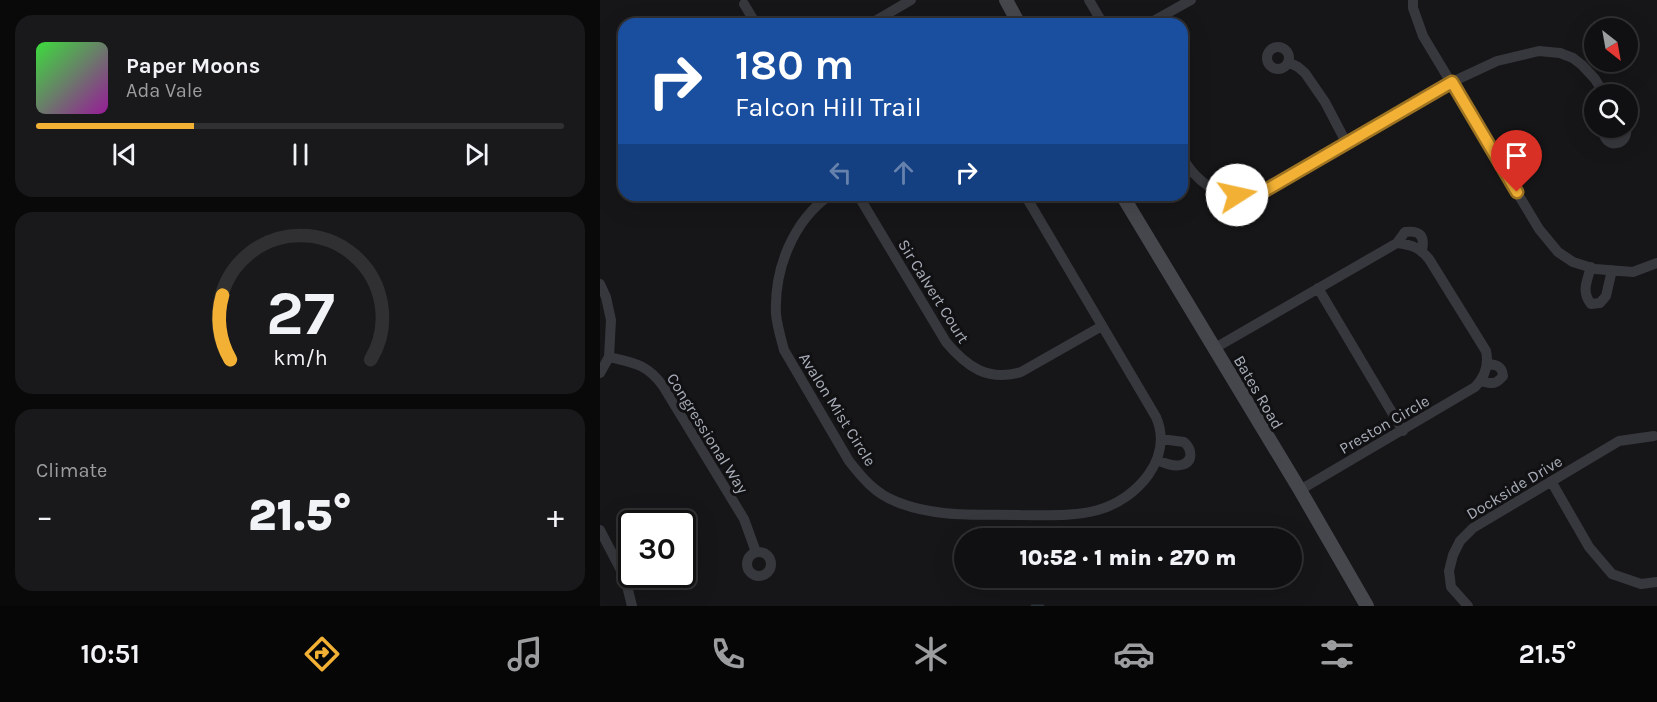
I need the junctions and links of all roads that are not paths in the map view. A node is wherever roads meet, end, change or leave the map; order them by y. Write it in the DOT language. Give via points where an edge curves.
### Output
graph roads {
  1 [pos="911,0"];
  2 [pos="1006,0"];
  3 [pos="1089,0"];
  4 [pos="1191,0"];
  5 [pos="1413,0"];
  6 [pos="744,4"];
  7 [pos="752,18"];
  8 [pos="880,18"];
  9 [pos="1016,18"];
  10 [pos="1100,18"];
  11 [pos="1159,18"];
  12 [pos="1288,62"];
  13 [pos="1452,82"];
  14 [pos="1598,84"];
  15 [pos="1605,138"];
  16 [pos="1624,138"];
  17 [pos="1347,144"];
  18 [pos="1188,167"];
  19 [pos="823,201"];
  20 [pos="862,201"];
  21 [pos="1028,201"];
  22 [pos="1126,201"];
  23 [pos="1657,263"];
  24 [pos="1591,267"];
  25 [pos="1612,270"];
  26 [pos="600,284"];
  27 [pos="1318,288"];
  28 [pos="1101,326"];
  29 [pos="1215,348"];
  30 [pos="609,357"];
  31 [pos="1488,364"];
  32 [pos="600,373"];
  33 [pos="1481,381"];
  34 [pos="1403,431"];
  35 [pos="1654,436"];
  36 [pos="1161,439"];
  37 [pos="1157,460"];
  38 [pos="1551,481"];
  39 [pos="1300,490"];
  40 [pos="600,530"];
  41 [pos="756,552"];
  42 [pos="1657,582"];
  43 [pos="632,606"];
  44 [pos="1367,606"];
  45 [pos="1468,606"];
  1 -- 8 [label="street"];
  2 -- 9 [label="street"];
  3 -- 10 [label="street"];
  4 -- 11 [label="street"];
  5 -- 13 [label="street" via="1423,36"];
  6 -- 7 [label="street"];
  12 -- 17 [label="street" via="1305,73"];
  13 -- 14 [label="street" via="1497,61 1547,51 1573,58"];
  13 -- 17 [label="street"];
  13 -- 24 [label="street" via="1539,229 1558,252"];
  15 -- 16 [label="street" via="1614,143"];
  17 -- 18 [label="street" via="1252,195 1209,188"];
  19 -- 37 [label="street, Avalon Mist Circle" via="795,232 778,275 776,315 784,350 849,461 870,486 897,502 927,511 1057,515 1109,506 1143,482"];
  20 -- 28 [label="street, Sir Calvert Court" via="946,342 960,359 977,370 1001,375 1021,372"];
  21 -- 28 [label="street, Avalon Mist Circle"];
  22 -- 29 [label="street, Bates Road"];
  23 -- 25 [label="street" via="1633,272"];
  24 -- 25 [label="street"];
  24 -- 25 [label="street" via="1584,289 1591,304 1600,303 1606,296"];
  26 -- 30 [label="street" via="610,320"];
  27 -- 29 [label="street, Preston Circle"];
  27 -- 31 [label="street, Preston Circle" via="1397,243 1412,245 1429,259 1486,351"];
  27 -- 34 [label="street"];
  28 -- 36 [label="street, Avalon Mist Circle" via="1156,417"];
  29 -- 39 [label="street, Bates Road"];
  30 -- 32 [label="street"];
  30 -- 41 [label="street, Congressional Way" via="631,362 654,374 744,519"];
  31 -- 33 [label="street"];
  31 -- 33 [label="street, Preston Circle" via="1501,368 1503,376 1491,384"];
  33 -- 34 [label="street, Preston Circle"];
  34 -- 39 [label="street, Preston Circle"];
  35 -- 38 [label="street, Dockside Drive" via="1619,441"];
  36 -- 37 [label="street, Avalon Mist Circle"];
  36 -- 37 [label="street" via="1184,442 1190,456 1180,466"];
  38 -- 42 [label="street" via="1589,547 1612,574 1641,584"];
  38 -- 45 [label="street, Dockside Drive" via="1482,521 1460,541 1449,579"];
  39 -- 44 [label="street, Bates Road"];
  40 -- 43 [label="street" via="625,578"];
}
